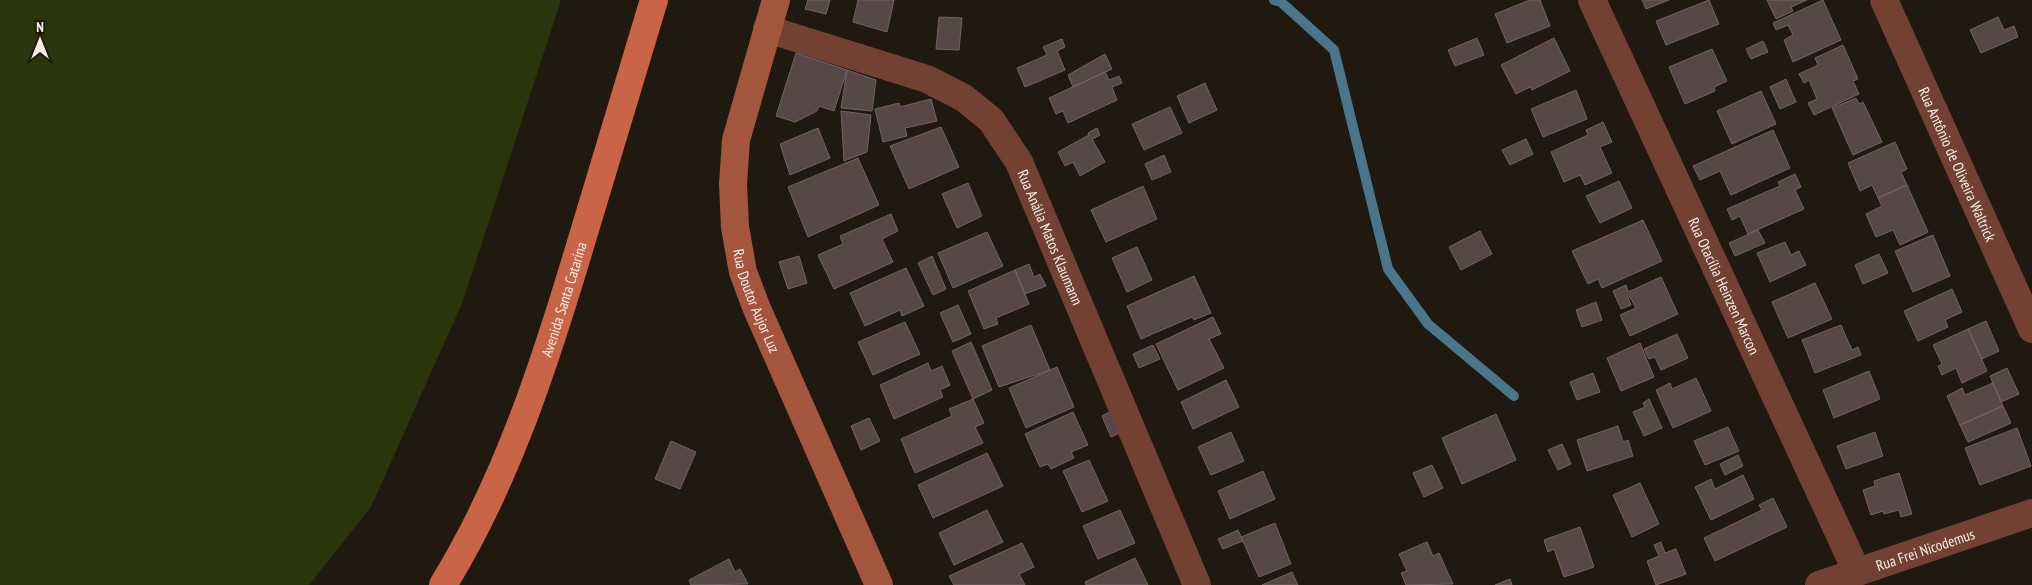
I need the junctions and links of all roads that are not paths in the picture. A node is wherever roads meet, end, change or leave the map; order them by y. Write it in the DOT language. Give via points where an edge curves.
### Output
graph roads {
  1 [pos="654,0"];
  2 [pos="776,0"];
  3 [pos="1592,0"];
  4 [pos="1884,0"];
  5 [pos="767,29"];
  6 [pos="2032,329"];
  7 [pos="2032,513"];
  8 [pos="1857,572"];
  9 [pos="443,585"];
  10 [pos="879,585"];
  11 [pos="1197,585"];
  12 [pos="1819,585"];
  1 -- 9 [label="main road, Avenida Santa Catarina" via="564,299 518,436 463,552"];
  2 -- 5 [label="street, Rua Doutor Aujor Luz"];
  3 -- 8 [label="street, Rua Otacília Heinzen Marcon"];
  4 -- 6 [label="street, Rua Antônio de Oliveira Waltrick"];
  5 -- 10 [label="street, Rua Doutor Aujor Luz" via="736,140 735,227 744,272 757,309"];
  5 -- 11 [label="street, Rua Anália Matos Klaumann" via="927,79 964,98 991,120 1019,162"];
  7 -- 8 [label="street, Rua Frei Nicodemus"];
  8 -- 12 [label="street, Rua Frei Nicodemus"];
}
